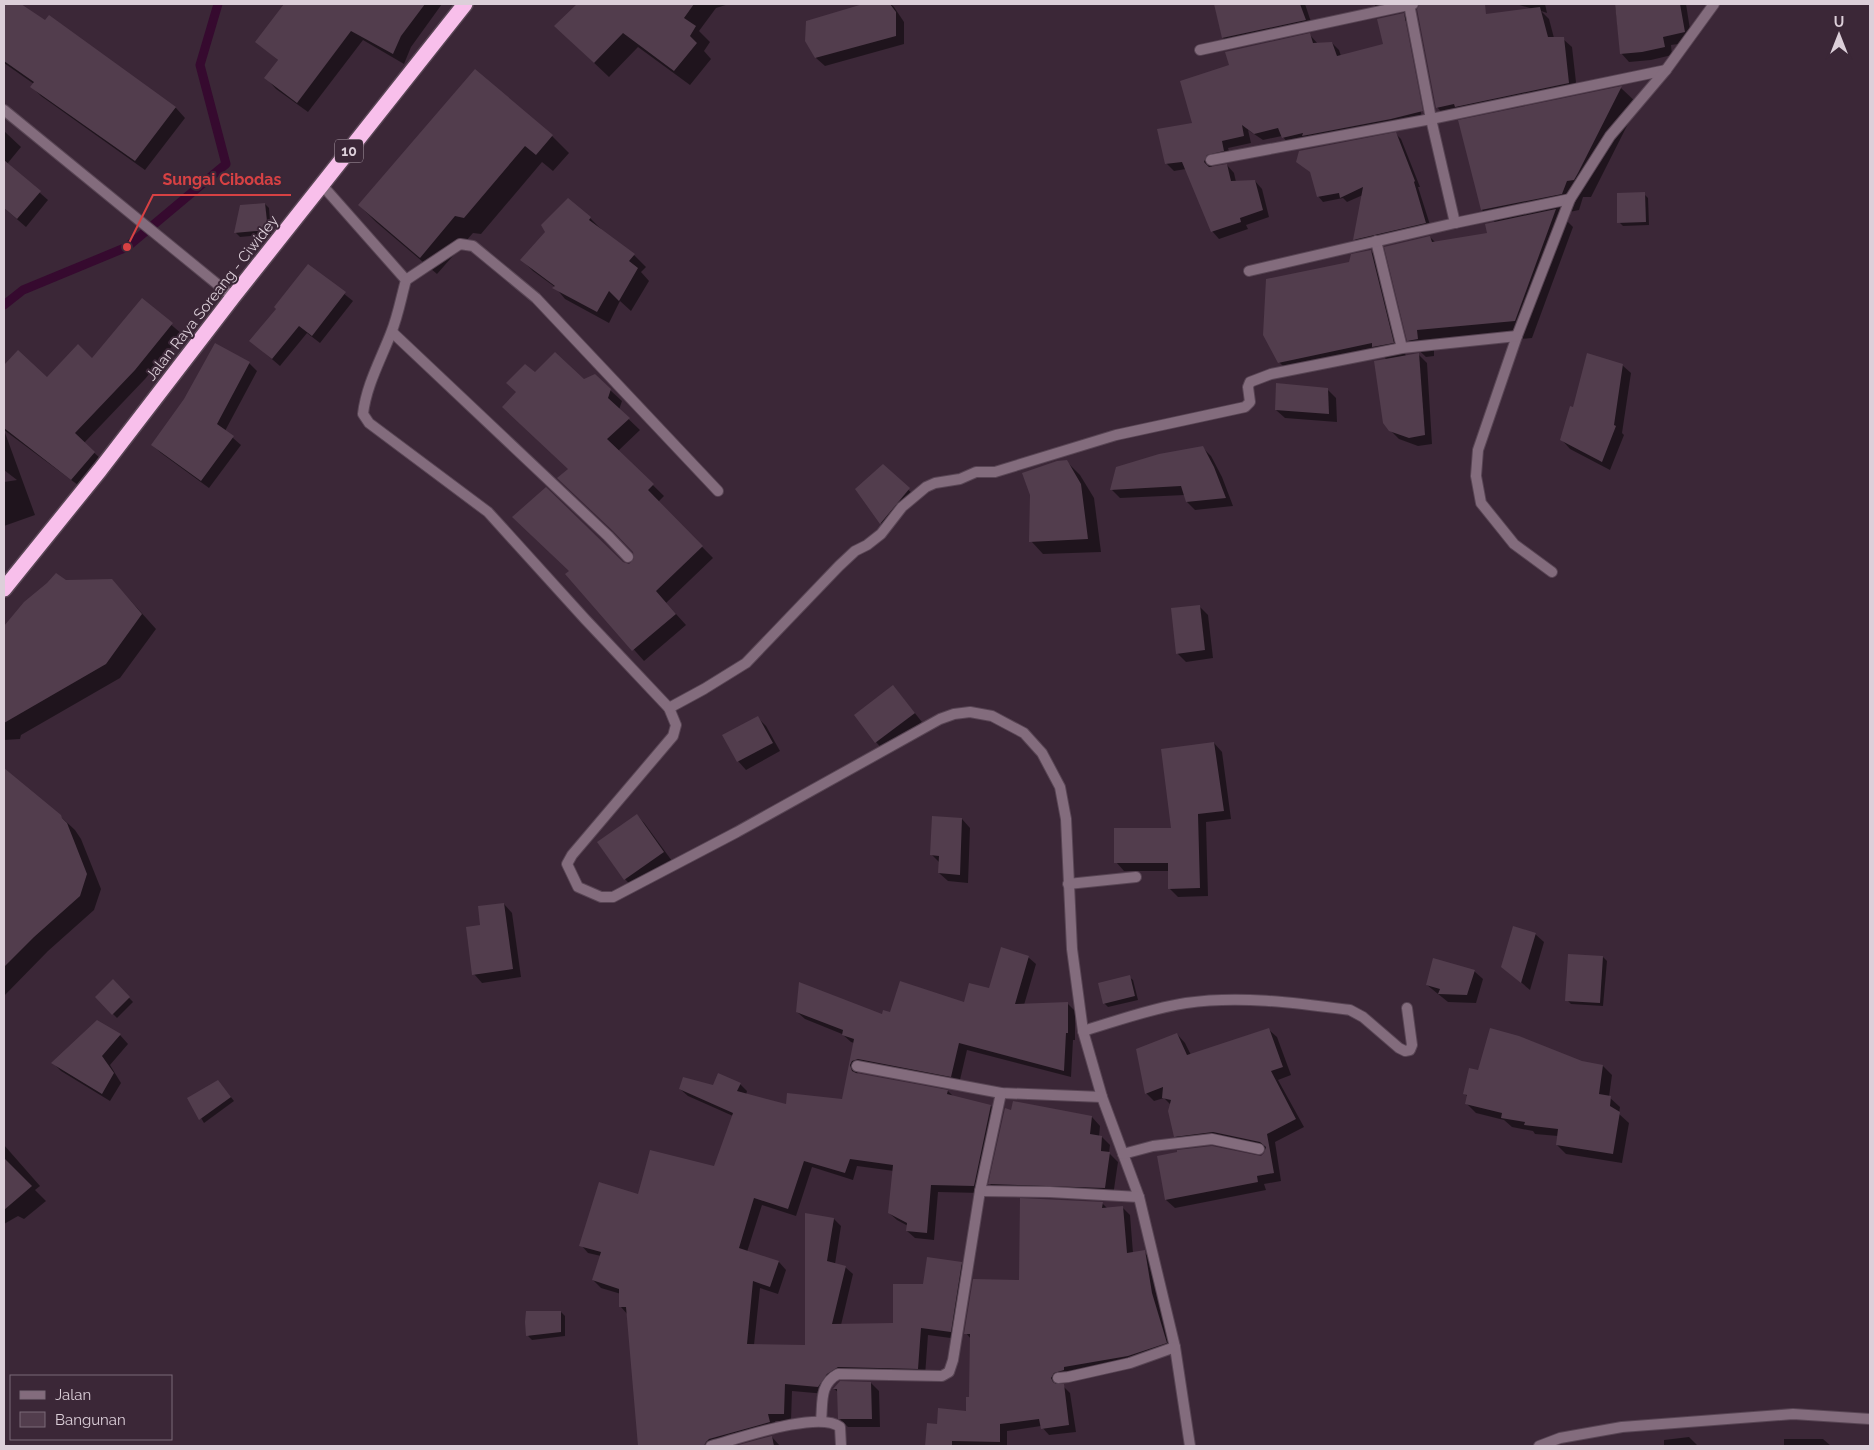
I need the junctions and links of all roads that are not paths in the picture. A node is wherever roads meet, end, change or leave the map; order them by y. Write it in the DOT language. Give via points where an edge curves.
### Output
graph roads {
  1 [pos="465,4"];
  2 [pos="1410,4"];
  3 [pos="1714,4"];
  4 [pos="1200,50"];
  5 [pos="1666,70"];
  6 [pos="4,110"];
  7 [pos="1431,119"];
  8 [pos="1211,160"];
  9 [pos="322,184"];
  10 [pos="1570,199"];
  11 [pos="1455,223"];
  12 [pos="1376,241"];
  13 [pos="1249,271"];
  14 [pos="406,280"];
  15 [pos="233,297"];
  16 [pos="392,332"];
  17 [pos="1517,336"];
  18 [pos="1402,348"];
  19 [pos="718,491"];
  20 [pos="628,557"];
  21 [pos="1552,572"];
  22 [pos="4,589"];
  23 [pos="669,708"];
  24 [pos="1136,878"];
  25 [pos="1068,884"];
  26 [pos="1407,1008"];
  27 [pos="1083,1031"];
  28 [pos="857,1066"];
  29 [pos="1002,1093"];
  30 [pos="1102,1097"];
  31 [pos="1259,1149"];
  32 [pos="1123,1154"];
  33 [pos="980,1191"];
  34 [pos="1139,1197"];
  35 [pos="1175,1346"];
  36 [pos="1058,1378"];
  37 [pos="1870,1419"];
  38 [pos="821,1421"];
  39 [pos="1562,1442"];
  40 [pos="711,1446"];
  41 [pos="841,1446"];
  42 [pos="1190,1446"];
  43 [pos="1539,1446"];
  1 -- 9 [label="highway, Jalan Raya Soreang - Ciwidey / 10"];
  2 -- 4 [label="street"];
  2 -- 7 [label="street"];
  3 -- 5 [label="street"];
  5 -- 7 [label="street"];
  5 -- 10 [label="street" via="1610,136"];
  6 -- 15 [label="street"];
  7 -- 8 [label="street"];
  7 -- 11 [label="street"];
  9 -- 14 [label="street"];
  9 -- 15 [label="highway, Jalan Raya Soreang - Ciwidey / 10"];
  10 -- 11 [label="street"];
  10 -- 17 [label="street"];
  11 -- 12 [label="street"];
  12 -- 13 [label="street"];
  12 -- 18 [label="street"];
  14 -- 16 [label="street"];
  14 -- 19 [label="street" via="460,244 473,246 536,298"];
  15 -- 22 [label="highway, Jalan Raya Soreang - Ciwidey / 10" via="106,463"];
  16 -- 20 [label="street"];
  16 -- 23 [label="street" via="364,405 363,414 369,423 488,512"];
  17 -- 18 [label="street"];
  17 -- 21 [label="street" via="1478,450 1476,476 1481,503 1514,544"];
  18 -- 23 [label="street" via="1260,378 1250,382 1250,402 1245,408 1116,435 995,472 976,472 960,479 934,483 902,507 881,534 839,566 746,663"];
  23 -- 25 [label="street" via="676,725 673,736 567,864 578,887 601,897 613,897 738,832 940,719 970,712 992,716 1024,733 1042,753 1060,787 1066,819"];
  24 -- 25 [label="street"];
  25 -- 27 [label="street" via="1072,949"];
  26 -- 27 [label="street" via="1412,1045 1405,1051 1350,1010 1237,999 1186,1003"];
  27 -- 30 [label="street"];
  28 -- 29 [label="street"];
  29 -- 30 [label="street"];
  29 -- 33 [label="street"];
  30 -- 32 [label="street"];
  31 -- 32 [label="street" via="1212,1139 1153,1146"];
  32 -- 34 [label="street"];
  33 -- 34 [label="street"];
  33 -- 38 [label="street" via="949,1372 942,1376 838,1374 829,1379 824,1389"];
  34 -- 35 [label="street"];
  35 -- 36 [label="street" via="1130,1363"];
  35 -- 42 [label="street"];
  37 -- 39 [label="street" via="1793,1414 1622,1427"];
  38 -- 40 [label="street" via="783,1426"];
  38 -- 41 [label="street" via="840,1427"];
  39 -- 43 [label="street"];
}
